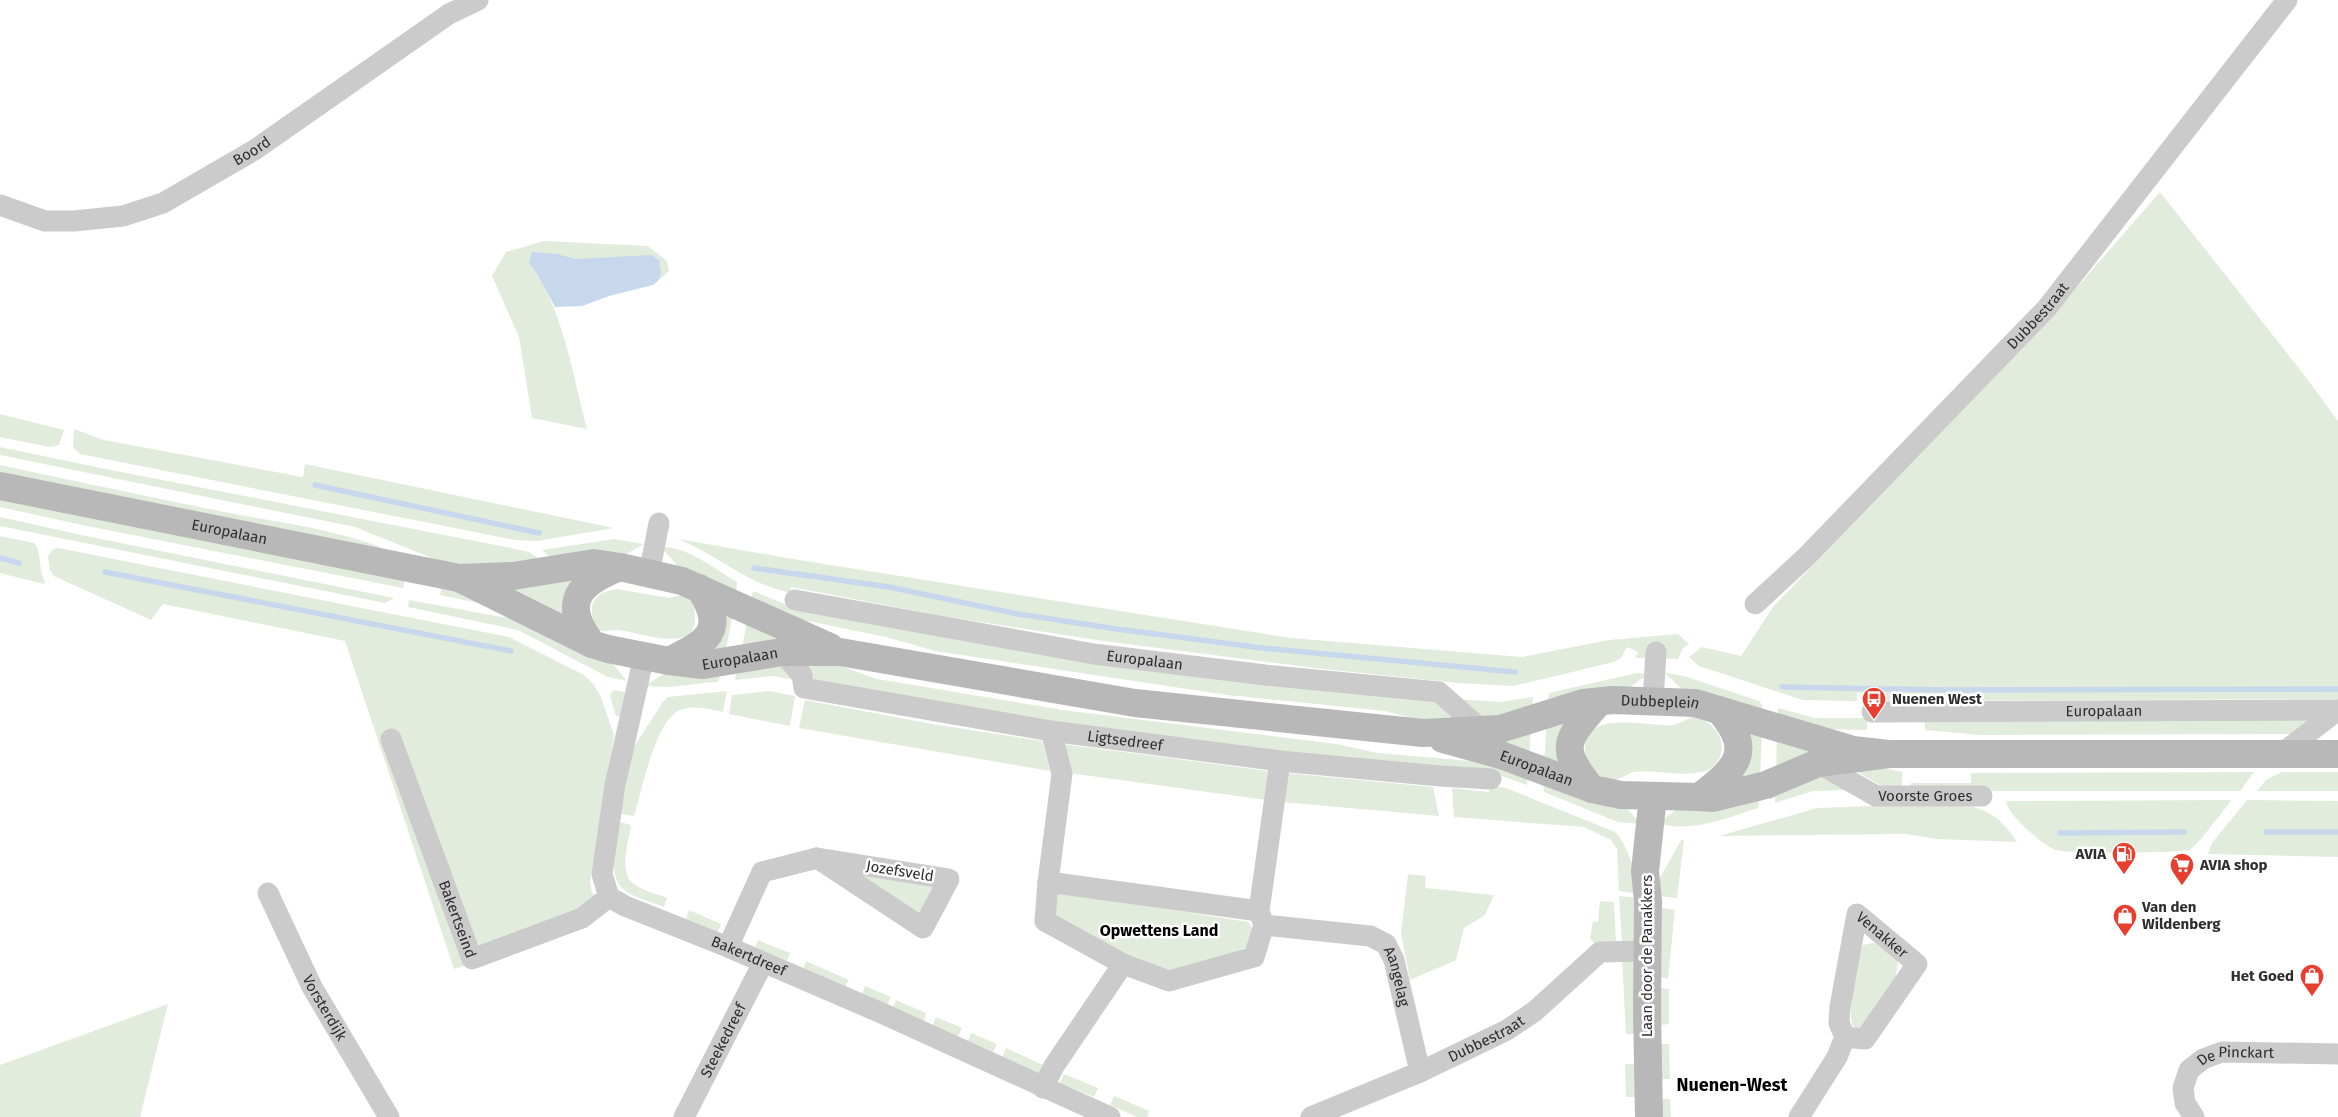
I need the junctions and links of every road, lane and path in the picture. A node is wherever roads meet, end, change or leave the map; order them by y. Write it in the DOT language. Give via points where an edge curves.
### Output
graph roads {
  1 [pos="478,0"];
  2 [pos="2287,0"];
  3 [pos="0,205"];
  4 [pos="0,486"];
  5 [pos="659,523"];
  6 [pos="620,567"];
  7 [pos="649,574"];
  8 [pos="459,578"];
  9 [pos="699,588"];
  10 [pos="795,600"];
  11 [pos="1755,604"];
  12 [pos="592,644"];
  13 [pos="782,652"];
  14 [pos="840,652"];
  15 [pos="1656,652"];
  16 [pos="656,659"];
  17 [pos="1653,701"];
  18 [pos="1599,702"];
  19 [pos="1719,710"];
  20 [pos="2338,710"];
  21 [pos="1872,712"];
  22 [pos="1482,730"];
  23 [pos="1052,732"];
  24 [pos="1422,733"];
  25 [pos="391,739"];
  26 [pos="1890,754"];
  27 [pos="2280,754"];
  28 [pos="2338,754"];
  29 [pos="1280,761"];
  30 [pos="1818,763"];
  31 [pos="1490,779"];
  32 [pos="1592,789"];
  33 [pos="1653,796"];
  34 [pos="1982,796"];
  35 [pos="1699,797"];
  36 [pos="817,858"];
  37 [pos="1048,882"];
  38 [pos="268,893"];
  39 [pos="609,897"];
  40 [pos="1261,918"];
  41 [pos="728,947"];
  42 [pos="1647,951"];
  43 [pos="763,963"];
  44 [pos="1123,964"];
  45 [pos="1844,1037"];
  46 [pos="2338,1054"];
  47 [pos="1420,1072"];
  48 [pos="1043,1088"];
  49 [pos="1071,1109"];
  50 [pos="389,1117"];
  51 [pos="684,1117"];
  52 [pos="1110,1117"];
  53 [pos="1311,1117"];
  54 [pos="1649,1117"];
  55 [pos="1799,1117"];
  56 [pos="2194,1117"];
  1 -- 3 [label="street, Boord" via="449,14 256,149 163,203 123,216 74,221 44,220"];
  2 -- 11 [label="street, Dubbestraat" via="2048,308 1806,557"];
  4 -- 8 [label="main road, Europalaan"];
  5 -- 7 [label="street"];
  6 -- 7 [label="main road"];
  6 -- 8 [label="main road, Europalaan" via="594,563 513,576"];
  6 -- 12 [label="main road" via="597,576 578,596 576,614"];
  7 -- 9 [label="main road"];
  8 -- 12 [label="main road, Europalaan"];
  9 -- 14 [label="main road, Europalaan"];
  9 -- 16 [label="main road" via="712,613 710,632 698,646"];
  10 -- 22 [label="street, Europalaan" via="1094,654 1439,692"];
  12 -- 16 [label="main road"];
  13 -- 14 [label="main road, Europalaan"];
  13 -- 16 [label="main road, Europalaan" via="703,665"];
  13 -- 23 [label="street, Ligtsedreef" via="802,675 804,688"];
  14 -- 24 [label="main road, Europalaan" via="1135,703"];
  15 -- 17 [label="street"];
  16 -- 39 [label="street" via="615,785 602,874"];
  17 -- 18 [label="main road, Dubbeplein"];
  17 -- 19 [label="main road, Dubbeplein" via="1695,703"];
  18 -- 22 [label="main road, Europalaan" via="1583,703 1500,729"];
  18 -- 32 [label="main road" via="1574,731 1569,749 1575,769"];
  19 -- 26 [label="main road" via="1853,750"];
  19 -- 35 [label="main road" via="1735,730 1738,757 1726,775"];
  20 -- 21 [label="street, Europalaan"];
  20 -- 27 [label="street"];
  22 -- 24 [label="main road, Europalaan"];
  23 -- 29 [label="street, Ligtsedreef"];
  23 -- 37 [label="street" via="1062,774"];
  24 -- 32 [label="main road, Europalaan" via="1500,755"];
  25 -- 39 [label="street, Bakertseind" via="472,959 582,918"];
  26 -- 27 [label="main road"];
  26 -- 30 [label="main road"];
  27 -- 28 [label="main road"];
  29 -- 31 [label="street, Ligtsedreef"];
  29 -- 40 [label="street"];
  30 -- 34 [label="street, Voorste Groes" via="1876,796"];
  30 -- 35 [label="main road" via="1766,785 1713,798"];
  32 -- 33 [label="main road"];
  33 -- 35 [label="main road"];
  33 -- 42 [label="main road, Laan door de Panakkers" via="1646,871"];
  36 -- 36 [label="street, Jozefsveld" via="923,928 949,878 874,867"];
  36 -- 41 [label="street, Jozefsveld" via="762,872"];
  37 -- 40 [label="street, Aangelag"];
  37 -- 44 [label="street" via="1045,921"];
  38 -- 50 [label="street, Vorsterdijk" via="312,987"];
  39 -- 41 [label="street, Bakertdreef"];
  40 -- 44 [label="street" via="1254,958 1169,981"];
  40 -- 47 [label="street, Aangelag" via="1370,936 1386,944 1394,960"];
  41 -- 43 [label="street, Bakertdreef"];
  42 -- 47 [label="street, Dubbestraat" via="1600,952 1535,1011 1508,1030"];
  42 -- 54 [label="main road, Laan door de Panakkers"];
  43 -- 48 [label="street, Bakertdreef" via="886,1015"];
  43 -- 51 [label="street, Steekedreef"];
  44 -- 48 [label="street" via="1054,1066"];
  45 -- 45 [label="street, Venakker" via="1865,1039 1917,964 1858,914 1840,1007"];
  45 -- 55 [label="street" via="1836,1057"];
  46 -- 56 [label="street, De Pinckart" via="2222,1052 2203,1059 2189,1070 2183,1088 2185,1103"];
  47 -- 53 [label="street, Dubbestraat"];
  48 -- 49 [label="street, Bakertdreef"];
  49 -- 52 [label="street, Bakertdreef"];
}
